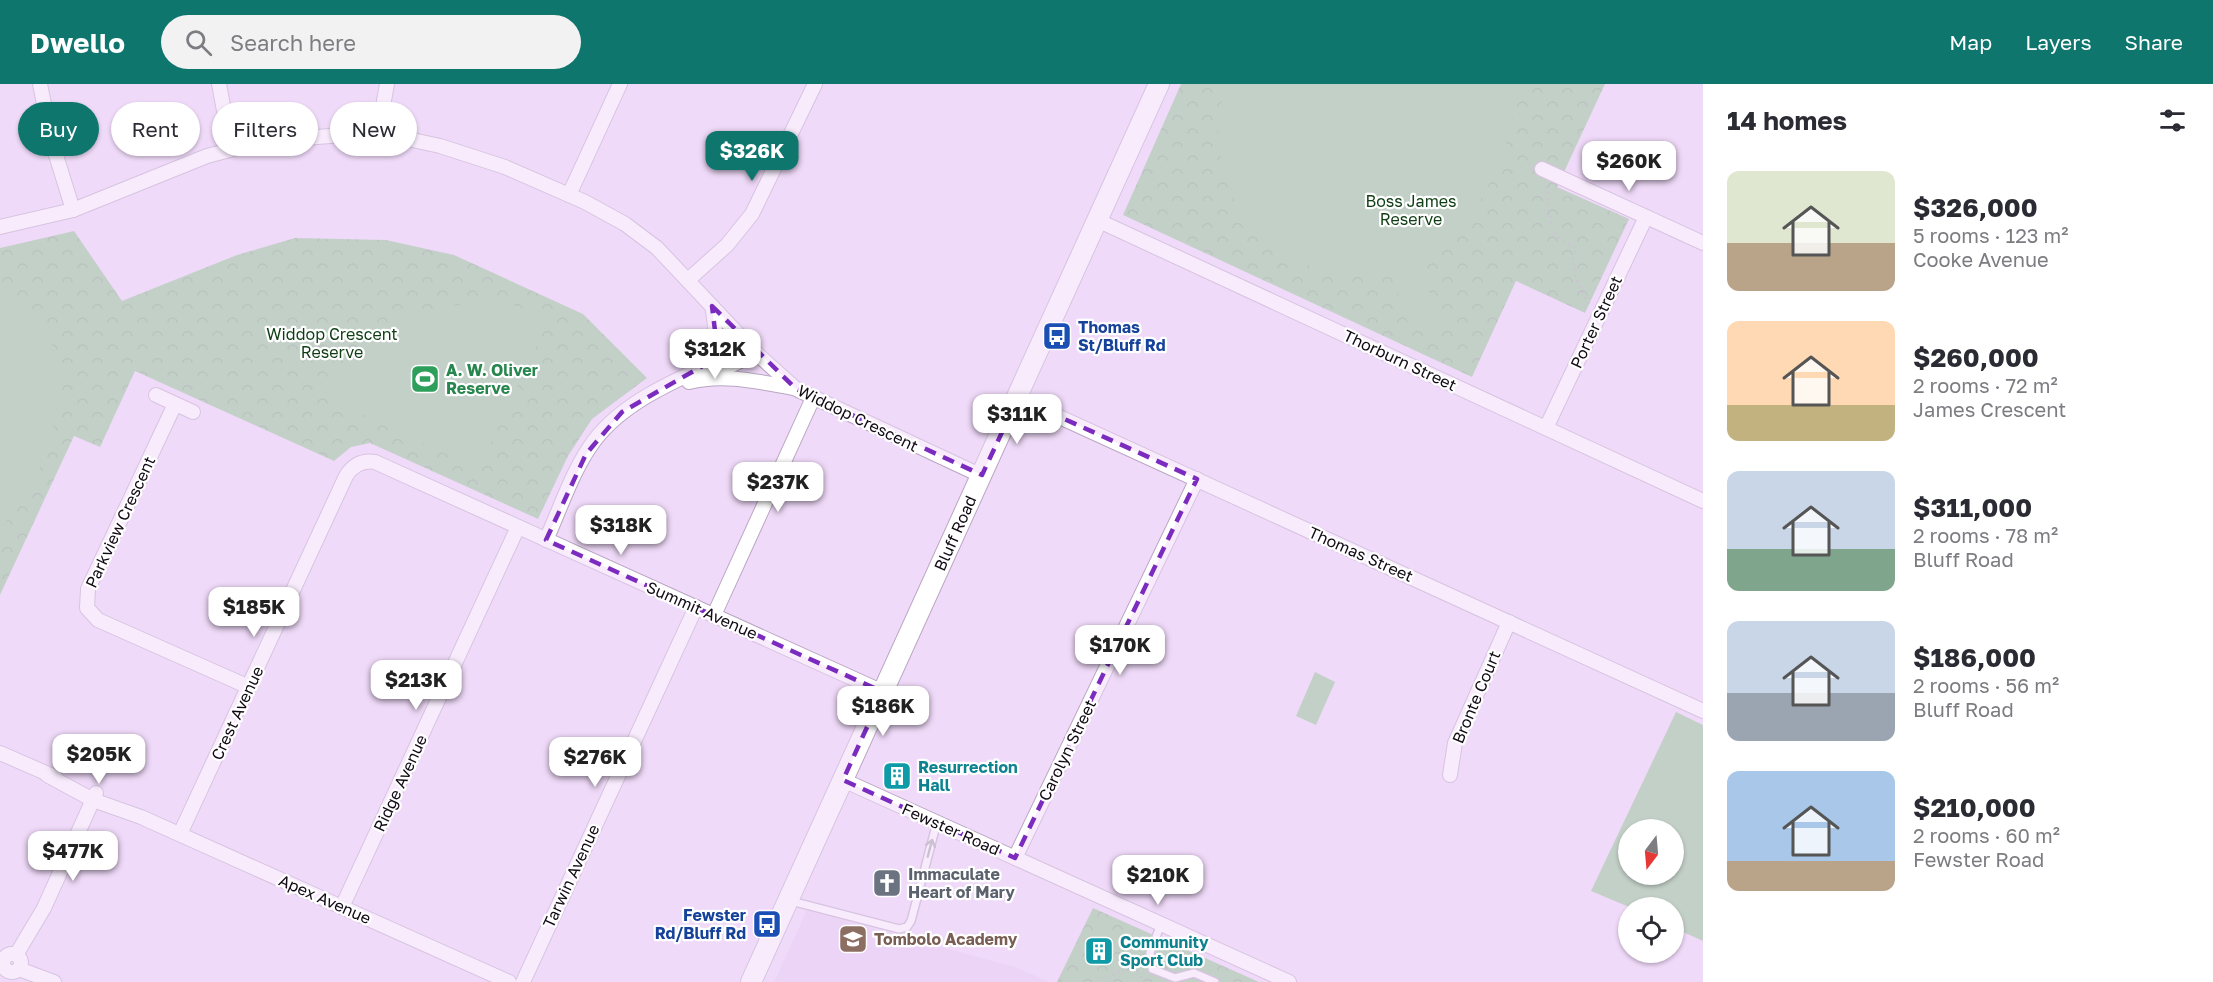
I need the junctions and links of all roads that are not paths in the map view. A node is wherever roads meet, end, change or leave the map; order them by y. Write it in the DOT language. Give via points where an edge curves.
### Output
graph roads {
  1 [pos="40,84"];
  2 [pos="219,84"];
  3 [pos="387,84"];
  4 [pos="620,84"];
  5 [pos="815,84"];
  6 [pos="1159,84"];
  7 [pos="222,102"];
  8 [pos="384,102"];
  9 [pos="417,142"];
  10 [pos="212,155"];
  11 [pos="1542,169"];
  12 [pos="569,195"];
  13 [pos="73,210"];
  14 [pos="1647,217"];
  15 [pos="1097,220"];
  16 [pos="0,227"];
  17 [pos="1703,243"];
  18 [pos="688,280"];
  19 [pos="712,306"];
  20 [pos="752,350"];
  21 [pos="701,375"];
  22 [pos="796,389"];
  23 [pos="156,395"];
  24 [pos="813,398"];
  25 [pos="1018,398"];
  26 [pos="175,404"];
  27 [pos="193,412"];
  28 [pos="1546,428"];
  29 [pos="357,464"];
  30 [pos="982,476"];
  31 [pos="1197,479"];
  32 [pos="1703,501"];
  33 [pos="518,527"];
  34 [pos="546,540"];
  35 [pos="696,607"];
  36 [pos="714,615"];
  37 [pos="1509,622"];
  38 [pos="249,687"];
  39 [pos="883,692"];
  40 [pos="1703,711"];
  41 [pos="0,753"];
  42 [pos="1450,775"];
  43 [pos="843,780"];
  44 [pos="94,796"];
  45 [pos="937,822"];
  46 [pos="180,834"];
  47 [pos="1015,858"];
  48 [pos="788,900"];
  49 [pos="342,907"];
  50 [pos="1161,924"];
  51 [pos="9,966"];
  52 [pos="54,982"];
  53 [pos="509,982"];
  54 [pos="523,982"];
  55 [pos="751,982"];
  56 [pos="1215,982"];
  57 [pos="1289,982"];
  1 -- 13 [label="street" via="54,150"];
  2 -- 7 [label="street"];
  3 -- 8 [label="street"];
  4 -- 12 [label="street"];
  5 -- 18 [label="street" via="752,214 727,245"];
  6 -- 15 [label="main road, Bluff Road"];
  9 -- 12 [label="street, Widdop Crescent" via="478,156"];
  10 -- 13 [label="street, Widdop Crescent"];
  11 -- 14 [label="street"];
  12 -- 18 [label="street, Widdop Crescent" via="645,238"];
  13 -- 16 [label="street, Widdop Crescent"];
  14 -- 17 [label="street"];
  14 -- 28 [label="street, Porter Street"];
  15 -- 25 [label="main road, Bluff Road"];
  15 -- 28 [label="street, Thorburn Street"];
  18 -- 19 [label="street, Widdop Crescent"];
  19 -- 20 [label="street, Widdop Crescent"];
  19 -- 21 [label="street" via="716,339"];
  20 -- 21 [label="street"];
  20 -- 22 [label="street, Widdop Crescent"];
  21 -- 22 [label="street"];
  21 -- 34 [label="street" via="668,387 622,412 594,441"];
  22 -- 24 [label="street, Widdop Crescent"];
  23 -- 26 [label="street"];
  24 -- 30 [label="street, Widdop Crescent"];
  24 -- 36 [label="street"];
  25 -- 30 [label="main road, Bluff Road"];
  25 -- 31 [label="street, Thomas Street"];
  26 -- 27 [label="street"];
  26 -- 38 [label="street, Parkview Crescent" via="88,589 87,608 98,620"];
  28 -- 32 [label="street, Thorburn Street"];
  29 -- 33 [label="street, Summit Avenue" via="375,462"];
  29 -- 38 [label="street, Crest Avenue" via="346,476"];
  30 -- 39 [label="main road, Bluff Road"];
  31 -- 37 [label="street, Thomas Street"];
  31 -- 47 [label="street, Carolyn Street"];
  33 -- 34 [label="street, Summit Avenue"];
  33 -- 49 [label="street, Ridge Avenue"];
  34 -- 35 [label="street, Summit Avenue"];
  35 -- 36 [label="street, Summit Avenue"];
  35 -- 54 [label="street, Tarwin Avenue"];
  36 -- 39 [label="street, Summit Avenue"];
  37 -- 40 [label="street, Thomas Street"];
  37 -- 42 [label="street, Bronte Court" via="1455,743"];
  38 -- 46 [label="street, Crest Avenue"];
  39 -- 43 [label="main road, Bluff Road"];
  41 -- 44 [label="street, Apex Avenue"];
  43 -- 45 [label="street, Fewster Road"];
  43 -- 48 [label="main road, Bluff Road"];
  44 -- 46 [label="street, Apex Avenue"];
  44 -- 51 [label="street" via="44,908"];
  45 -- 47 [label="street, Fewster Road"];
  48 -- 45 [label="lane, one-way" via="904,928 911,921"];
  46 -- 49 [label="street, Apex Avenue"];
  47 -- 50 [label="street, Fewster Road"];
  48 -- 55 [label="main road, Bluff Road"];
  49 -- 53 [label="street, Apex Avenue"];
  50 -- 56 [label="lane" via="1150,953 1152,969 1168,977 1194,973"];
  50 -- 57 [label="street, Fewster Road"];
  51 -- 52 [label="street"];
}
